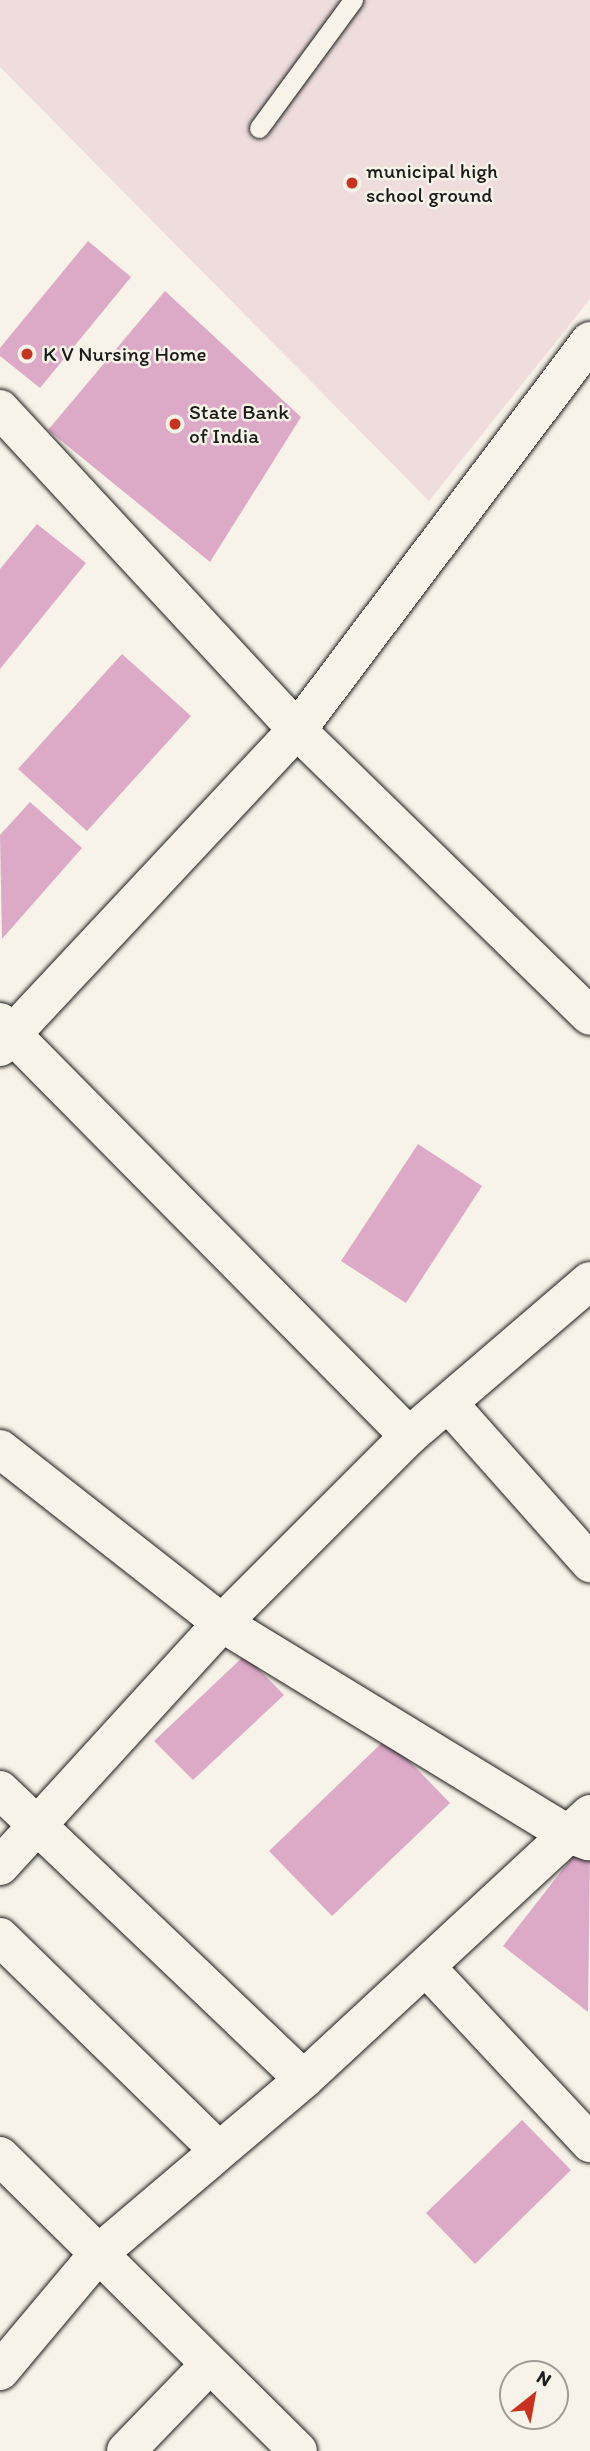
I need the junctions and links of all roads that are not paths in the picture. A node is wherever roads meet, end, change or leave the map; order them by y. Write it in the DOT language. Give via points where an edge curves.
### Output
graph roads {
  1 [pos="353,0"];
  2 [pos="259,128"];
  3 [pos="590,341"];
  4 [pos="0,409"];
  5 [pos="297,730"];
  6 [pos="590,1016"];
  7 [pos="4,1035"];
  8 [pos="590,1281"];
  9 [pos="449,1404"];
  10 [pos="409,1436"];
  11 [pos="0,1449"];
  12 [pos="590,1563"];
  13 [pos="222,1623"];
  14 [pos="0,1790"];
  15 [pos="34,1824"];
  16 [pos="581,1829"];
  17 [pos="0,1866"];
  18 [pos="0,1937"];
  19 [pos="426,1967"];
  20 [pos="304,2078"];
  21 [pos="590,2143"];
  22 [pos="219,2151"];
  23 [pos="0,2155"];
  24 [pos="99,2253"];
  25 [pos="209,2365"];
  26 [pos="0,2371"];
  27 [pos="126,2451"];
  28 [pos="299,2451"];
  1 -- 2 [label="lane"];
  3 -- 5 [label="street"];
  4 -- 5 [label="street"];
  5 -- 6 [label="street"];
  5 -- 7 [label="street"];
  7 -- 10 [label="street"];
  8 -- 9 [label="street"];
  9 -- 10 [label="street"];
  9 -- 12 [label="street"];
  10 -- 13 [label="street"];
  11 -- 13 [label="street"];
  13 -- 15 [label="street"];
  13 -- 16 [label="street"];
  14 -- 15 [label="street"];
  15 -- 17 [label="street"];
  15 -- 20 [label="street"];
  16 -- 19 [label="street"];
  18 -- 22 [label="street"];
  19 -- 20 [label="street"];
  19 -- 21 [label="street"];
  20 -- 22 [label="street"];
  22 -- 24 [label="street"];
  23 -- 24 [label="street"];
  24 -- 25 [label="street"];
  24 -- 26 [label="street"];
  25 -- 27 [label="street"];
  25 -- 28 [label="street"];
}
